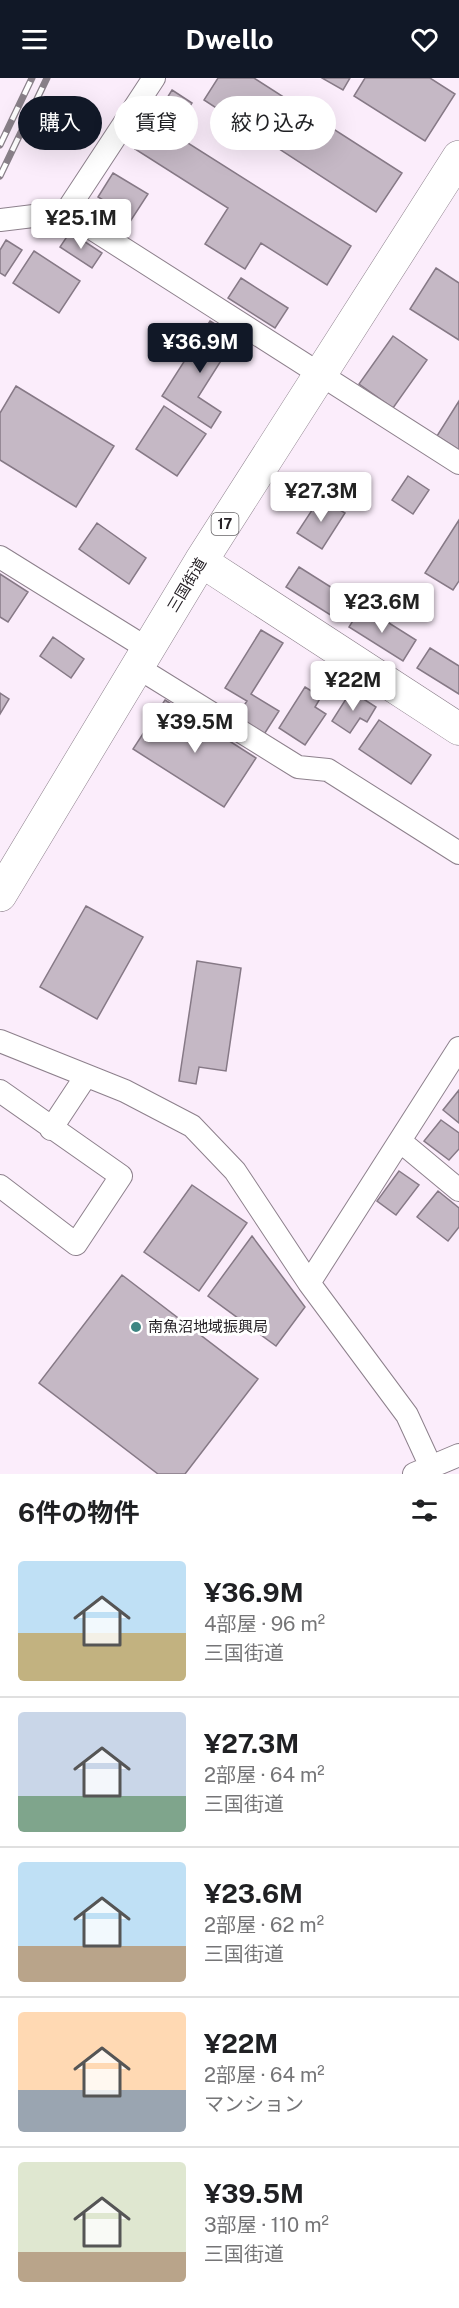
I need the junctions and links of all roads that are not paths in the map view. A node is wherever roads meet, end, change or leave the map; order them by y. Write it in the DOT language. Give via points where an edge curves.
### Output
graph roads {
  1 [pos="154,78"];
  2 [pos="459,157"];
  3 [pos="66,212"];
  4 [pos="0,220"];
  5 [pos="322,375"];
  6 [pos="459,463"];
  7 [pos="0,557"];
  8 [pos="201,561"];
  9 [pos="143,658"];
  10 [pos="459,729"];
  11 [pos="459,853"];
  12 [pos="0,896"];
  13 [pos="0,1041"];
  14 [pos="459,1048"];
  15 [pos="86,1076"];
  16 [pos="0,1090"];
  17 [pos="51,1129"];
  18 [pos="400,1141"];
  19 [pos="0,1186"];
  20 [pos="459,1190"];
  21 [pos="309,1283"];
  22 [pos="459,1455"];
  23 [pos="422,1470"];
  1 -- 3 [label="street"];
  2 -- 5 [label="highway, 三国街道 / 17"];
  3 -- 4 [label="street"];
  3 -- 5 [label="street"];
  5 -- 6 [label="street"];
  5 -- 8 [label="highway, 三国街道 / 17"];
  7 -- 9 [label="street"];
  8 -- 9 [label="highway, 三国街道 / 17"];
  8 -- 10 [label="street"];
  9 -- 11 [label="street" via="298,767 328,770"];
  9 -- 12 [label="highway, 三国街道 / 17"];
  13 -- 15 [label="street"];
  14 -- 18 [label="street"];
  15 -- 17 [label="street"];
  15 -- 21 [label="street" via="125,1091 192,1126 236,1172"];
  16 -- 17 [label="street"];
  17 -- 19 [label="street" via="121,1176 76,1244"];
  18 -- 20 [label="street"];
  18 -- 21 [label="street"];
  21 -- 23 [label="street" via="407,1415"];
  22 -- 23 [label="street"];
}
